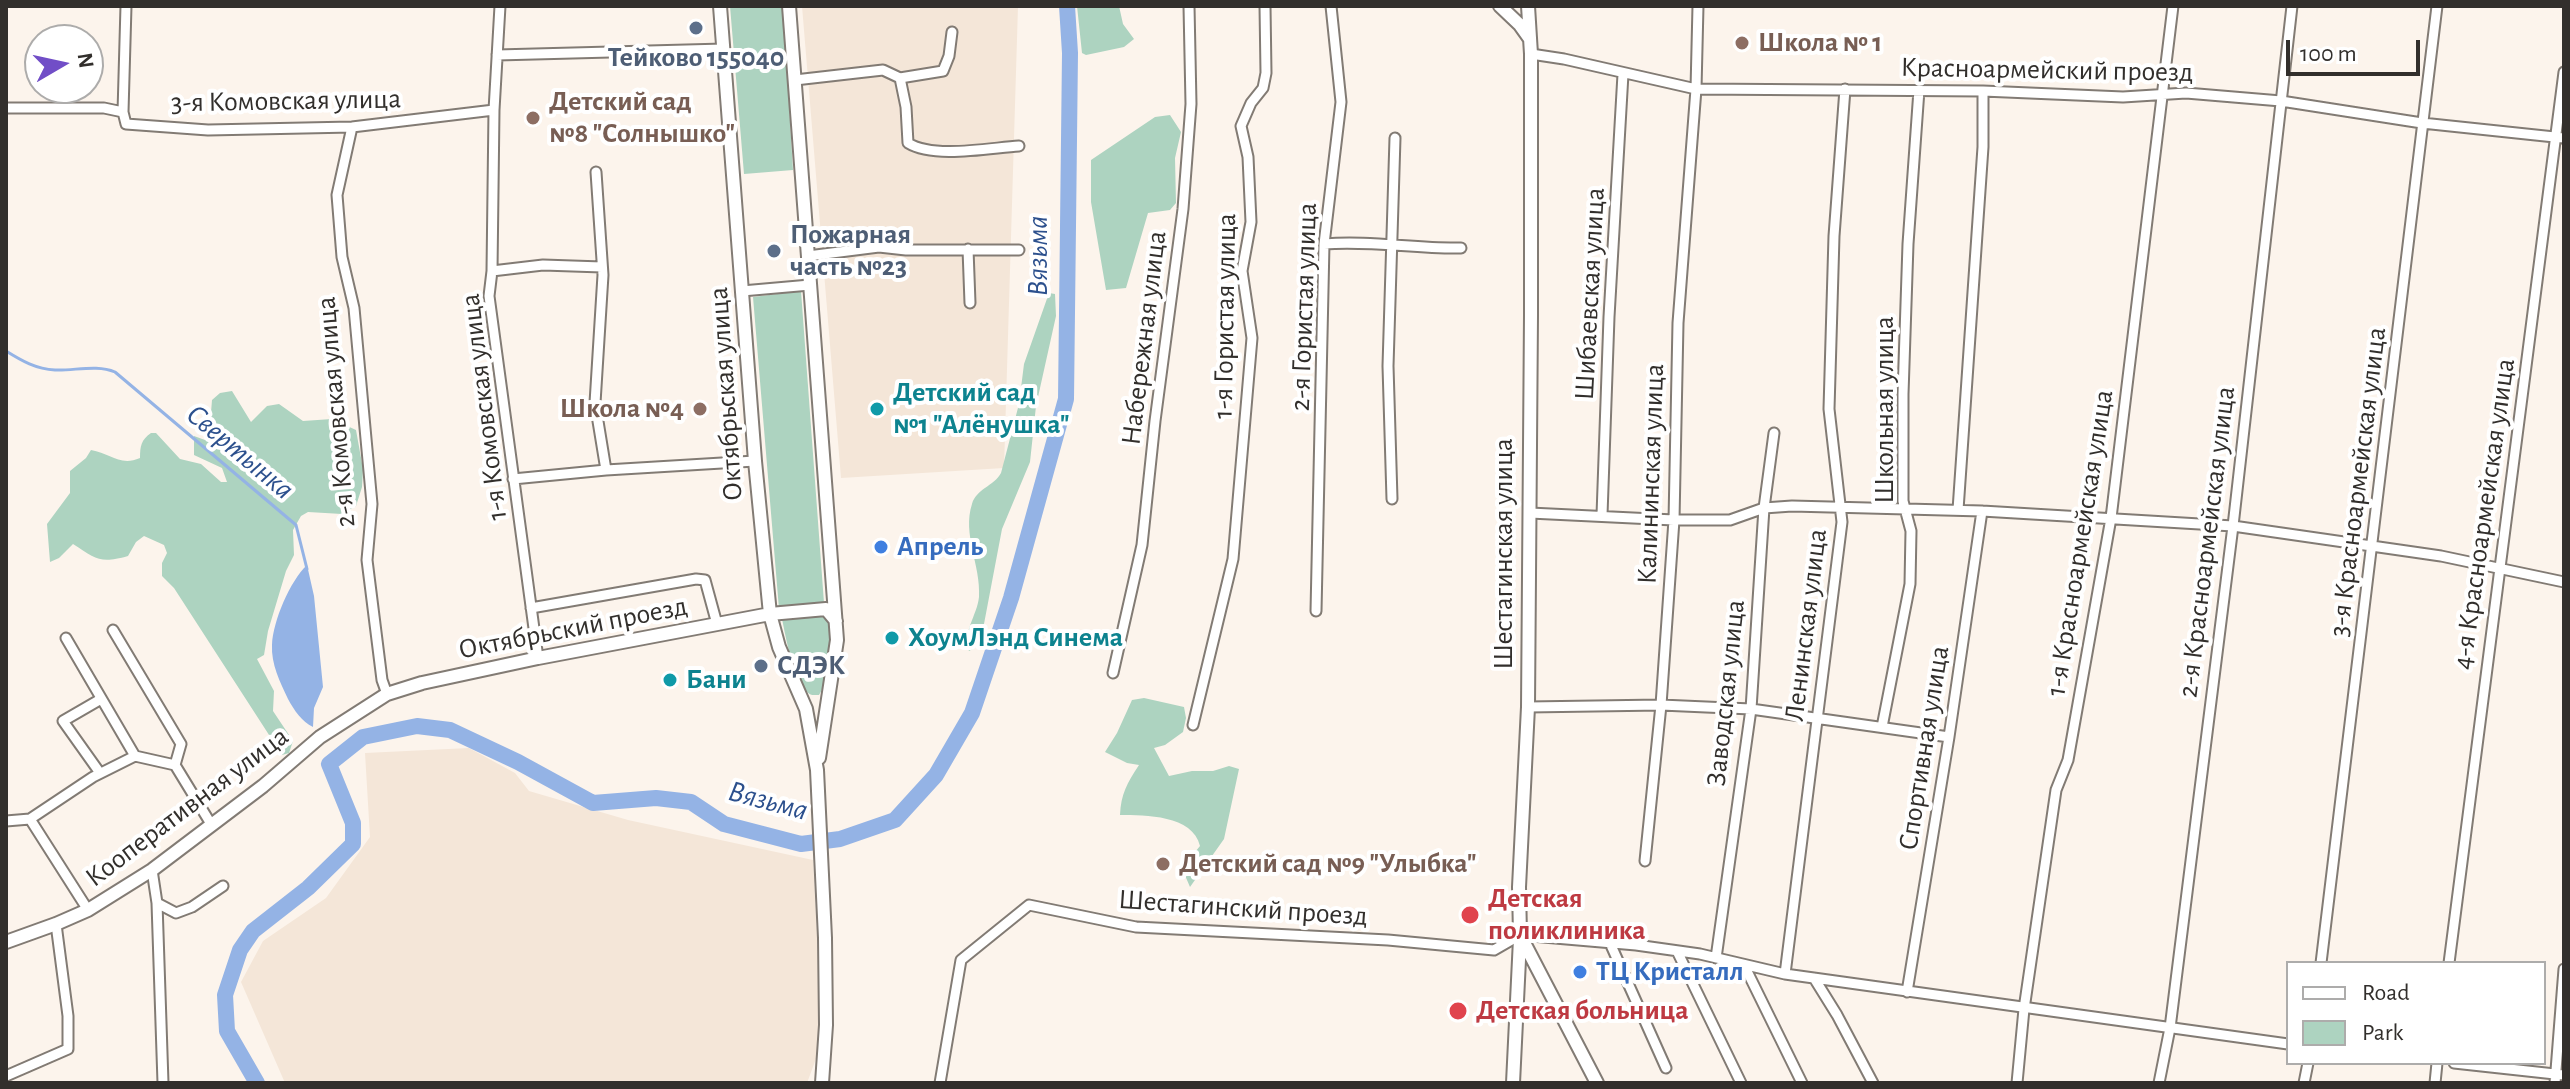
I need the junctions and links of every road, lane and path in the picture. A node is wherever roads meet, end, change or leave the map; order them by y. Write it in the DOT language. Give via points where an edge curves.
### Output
graph roads {
  1 [pos="126,6"];
  2 [pos="500,6"];
  3 [pos="720,6"];
  4 [pos="789,6"];
  5 [pos="1189,6"];
  6 [pos="1265,6"];
  7 [pos="1331,6"];
  8 [pos="1698,6"];
  9 [pos="2173,6"];
  10 [pos="2292,6"];
  11 [pos="2437,6"];
  12 [pos="1528,7"];
  13 [pos="1502,8"];
  14 [pos="952,32"];
  15 [pos="1530,39"];
  16 [pos="724,49"];
  17 [pos="1531,54"];
  18 [pos="497,55"];
  19 [pos="2564,72"];
  20 [pos="1623,74"];
  21 [pos="900,78"];
  22 [pos="795,80"];
  23 [pos="1696,89"];
  24 [pos="1845,89"];
  25 [pos="1919,90"];
  26 [pos="1983,91"];
  27 [pos="2161,95"];
  28 [pos="2281,101"];
  29 [pos="6,108"];
  30 [pos="494,110"];
  31 [pos="123,112"];
  32 [pos="2422,123"];
  33 [pos="352,127"];
  34 [pos="1395,138"];
  35 [pos="2561,138"];
  36 [pos="1019,146"];
  37 [pos="596,172"];
  38 [pos="1324,244"];
  39 [pos="1392,246"];
  40 [pos="1461,248"];
  41 [pos="968,249"];
  42 [pos="1019,250"];
  43 [pos="808,256"];
  44 [pos="602,267"];
  45 [pos="492,271"];
  46 [pos="810,285"];
  47 [pos="742,291"];
  48 [pos="970,303"];
  49 [pos="1774,433"];
  50 [pos="755,461"];
  51 [pos="606,470"];
  52 [pos="513,479"];
  53 [pos="1392,499"];
  54 [pos="1840,507"];
  55 [pos="1764,508"];
  56 [pos="1905,510"];
  57 [pos="1958,510"];
  58 [pos="1982,511"];
  59 [pos="1530,513"];
  60 [pos="1602,515"];
  61 [pos="2111,518"];
  62 [pos="1674,520"];
  63 [pos="2233,526"];
  64 [pos="2374,544"];
  65 [pos="2499,567"];
  66 [pos="2564,582"];
  67 [pos="531,608"];
  68 [pos="1316,611"];
  69 [pos="770,614"];
  70 [pos="836,621"];
  71 [pos="717,624"];
  72 [pos="113,630"];
  73 [pos="66,638"];
  74 [pos="538,658"];
  75 [pos="1113,673"];
  76 [pos="387,694"];
  77 [pos="101,699"];
  78 [pos="829,705"];
  79 [pos="1661,705"];
  80 [pos="1528,707"];
  81 [pos="806,709"];
  82 [pos="1751,709"];
  83 [pos="1817,717"];
  84 [pos="1193,725"];
  85 [pos="1882,727"];
  86 [pos="1949,737"];
  87 [pos="135,756"];
  88 [pos="175,765"];
  89 [pos="817,770"];
  90 [pos="100,773"];
  91 [pos="30,819"];
  92 [pos="6,821"];
  93 [pos="211,824"];
  94 [pos="1645,861"];
  95 [pos="152,870"];
  96 [pos="223,886"];
  97 [pos="157,903"];
  98 [pos="88,910"];
  99 [pos="56,924"];
  100 [pos="1520,935"];
  101 [pos="6,942"];
  102 [pos="1610,943"];
  103 [pos="1677,951"];
  104 [pos="1716,958"];
  105 [pos="2321,961"];
  106 [pos="2449,961"];
  107 [pos="1744,965"];
  108 [pos="2564,969"];
  109 [pos="1785,974"];
  110 [pos="1814,978"];
  111 [pos="1907,992"];
  112 [pos="2024,1009"];
  113 [pos="2170,1028"];
  114 [pos="2286,1044"];
  115 [pos="2469,1065"];
  116 [pos="1666,1068"];
  117 [pos="6,1076"];
  118 [pos="2558,1077"];
  119 [pos="163,1083"];
  120 [pos="822,1083"];
  121 [pos="940,1083"];
  122 [pos="1513,1083"];
  123 [pos="1597,1083"];
  124 [pos="1741,1083"];
  125 [pos="1802,1083"];
  126 [pos="1873,1083"];
  127 [pos="2017,1083"];
  128 [pos="2159,1083"];
  1 -- 31 [label="street"];
  2 -- 18 [label="street, 1-я Комовская улица"];
  3 -- 16 [label="street, Октябрьская улица"];
  4 -- 22 [label="street, Октябрьская улица"];
  5 -- 75 [label="street, Набережная улица" via="1191,104 1183,209 1142,545"];
  6 -- 84 [label="street, 1-я Гористая улица" via="1266,73 1241,126 1251,222 1242,271 1252,338 1233,559"];
  7 -- 38 [label="street, 2-я Гористая улица" via="1341,102"];
  8 -- 23 [label="street"];
  9 -- 27 [label="street, 1-я Красноармейская улица"];
  10 -- 28 [label="street, 2-я Красноармейская улица"];
  11 -- 32 [label="street, 3-я Красноармейская улица"];
  12 -- 13 [label="street"];
  12 -- 15 [label="street, Шестагинская улица"];
  13 -- 15 [label="street"];
  14 -- 21 [label="street" via="943,71"];
  15 -- 17 [label="street, Шестагинская улица"];
  16 -- 18 [label="street"];
  16 -- 47 [label="street, Октябрьская улица"];
  17 -- 20 [label="street, Красноармейский проезд"];
  17 -- 59 [label="street, Шестагинская улица"];
  18 -- 30 [label="street, 1-я Комовская улица"];
  19 -- 35 [label="street, 4-я Красноармейская улица"];
  20 -- 23 [label="street, Красноармейский проезд"];
  20 -- 60 [label="street, Шибаевская улица"];
  21 -- 22 [label="street" via="883,70"];
  21 -- 36 [label="street" via="908,143 919,150"];
  22 -- 43 [label="street, Октябрьская улица"];
  23 -- 24 [label="street, Красноармейский проезд"];
  23 -- 62 [label="street, Калининская улица" via="1678,323"];
  24 -- 25 [label="street, Красноармейский проезд"];
  24 -- 54 [label="street, Ленинская улица" via="1829,409"];
  25 -- 26 [label="street, Красноармейский проезд"];
  25 -- 56 [label="street, Школьная улица" via="1907,259"];
  26 -- 27 [label="street, Красноармейский проезд"];
  26 -- 57 [label="street"];
  27 -- 28 [label="street, Красноармейский проезд"];
  27 -- 61 [label="street, 1-я Красноармейская улица"];
  28 -- 32 [label="street, Красноармейский проезд"];
  28 -- 63 [label="street, 2-я Красноармейская улица"];
  29 -- 31 [label="street"];
  30 -- 33 [label="street, 3-я Комовская улица"];
  30 -- 45 [label="street, 1-я Комовская улица"];
  31 -- 33 [label="street, 3-я Комовская улица" via="126,124 208,130"];
  32 -- 35 [label="street, Красноармейский проезд"];
  32 -- 64 [label="street, 3-я Красноармейская улица"];
  33 -- 76 [label="street, 2-я Комовская улица" via="337,195 342,257 354,308 372,504 367,560"];
  34 -- 39 [label="street"];
  35 -- 65 [label="street, 4-я Красноармейская улица"];
  37 -- 44 [label="street"];
  38 -- 39 [label="street"];
  38 -- 68 [label="street, 2-я Гористая улица"];
  39 -- 40 [label="street"];
  39 -- 53 [label="street"];
  41 -- 42 [label="street"];
  41 -- 43 [label="street" via="879,247"];
  41 -- 48 [label="street"];
  43 -- 46 [label="street, Октябрьская улица"];
  44 -- 45 [label="street" via="543,265"];
  44 -- 51 [label="street" via="595,403"];
  45 -- 52 [label="street, 1-я Комовская улица" via="489,296"];
  46 -- 47 [label="street"];
  46 -- 70 [label="street, Октябрьская улица"];
  47 -- 50 [label="street, Октябрьская улица"];
  49 -- 55 [label="street, Заводская улица"];
  50 -- 51 [label="street"];
  50 -- 69 [label="street, Октябрьская улица"];
  51 -- 52 [label="street"];
  52 -- 67 [label="street, 1-я Комовская улица"];
  54 -- 55 [label="street"];
  54 -- 56 [label="street"];
  54 -- 83 [label="street, Ленинская улица"];
  55 -- 62 [label="street" via="1730,520"];
  55 -- 82 [label="street, Заводская улица"];
  56 -- 57 [label="street"];
  56 -- 85 [label="street, Школьная улица" via="1911,531 1910,584"];
  57 -- 58 [label="street"];
  58 -- 61 [label="street"];
  58 -- 86 [label="street, Спортивная улица"];
  59 -- 60 [label="street"];
  59 -- 80 [label="street, Шестагинская улица"];
  60 -- 62 [label="street"];
  61 -- 63 [label="street"];
  61 -- 112 [label="street, 1-я Красноармейская улица" via="2068,760 2056,790"];
  62 -- 79 [label="street, Калининская улица"];
  63 -- 64 [label="street"];
  63 -- 113 [label="street, 2-я Красноармейская улица"];
  64 -- 65 [label="street"];
  64 -- 105 [label="street, 3-я Красноармейская улица"];
  65 -- 66 [label="street"];
  65 -- 106 [label="street, 4-я Красноармейская улица"];
  67 -- 71 [label="street" via="696,579 705,580"];
  67 -- 74 [label="street, 1-я Комовская улица"];
  69 -- 70 [label="street, Октябрьский проезд" via="826,609"];
  69 -- 71 [label="street, Октябрьский проезд"];
  69 -- 81 [label="street, Октябрьская улица"];
  70 -- 78 [label="street, Октябрьская улица"];
  71 -- 74 [label="street, Октябрьский проезд"];
  72 -- 88 [label="street" via="181,744"];
  73 -- 77 [label="street"];
  74 -- 76 [label="street, Октябрьский проезд"];
  76 -- 93 [label="street, Кооперативная улица" via="320,737"];
  77 -- 87 [label="street"];
  77 -- 90 [label="street" via="63,721"];
  78 -- 81 [label="street"];
  78 -- 89 [label="street, Октябрьская улица"];
  79 -- 80 [label="street"];
  79 -- 82 [label="street"];
  79 -- 94 [label="street, Калининская улица"];
  80 -- 100 [label="street, Шестагинская улица"];
  81 -- 89 [label="street, Октябрьская улица"];
  82 -- 83 [label="street"];
  82 -- 104 [label="street, Заводская улица"];
  83 -- 85 [label="street"];
  83 -- 109 [label="street, Ленинская улица"];
  85 -- 86 [label="street"];
  86 -- 111 [label="street, Спортивная улица"];
  87 -- 88 [label="street"];
  87 -- 90 [label="street"];
  88 -- 93 [label="street"];
  89 -- 120 [label="street, Октябрьская улица" via="826,1025"];
  90 -- 91 [label="street"];
  91 -- 92 [label="street"];
  91 -- 98 [label="street"];
  93 -- 95 [label="street, Кооперативная улица"];
  95 -- 97 [label="street"];
  95 -- 98 [label="street, Кооперативная улица"];
  96 -- 97 [label="street" via="176,913"];
  97 -- 119 [label="street"];
  98 -- 99 [label="street, Кооперативная улица"];
  99 -- 101 [label="street, Кооперативная улица"];
  99 -- 117 [label="street" via="68,1049"];
  100 -- 102 [label="street"];
  100 -- 121 [label="street, Шестагинский проезд" via="1494,950 1136,927 1029,905 961,960"];
  100 -- 122 [label="street"];
  100 -- 123 [label="street, Шестагинская улица"];
  102 -- 103 [label="street"];
  102 -- 116 [label="street"];
  103 -- 104 [label="street"];
  103 -- 124 [label="street"];
  104 -- 107 [label="street"];
  107 -- 109 [label="street"];
  107 -- 125 [label="street"];
  108 -- 118 [label="street"];
  109 -- 110 [label="street"];
  110 -- 111 [label="street"];
  110 -- 126 [label="street"];
  111 -- 112 [label="street"];
  112 -- 113 [label="street"];
  112 -- 127 [label="street, 1-я Красноармейская улица"];
  113 -- 114 [label="street"];
  113 -- 128 [label="street, 2-я Красноармейская улица"];
  115 -- 118 [label="street"];
}
